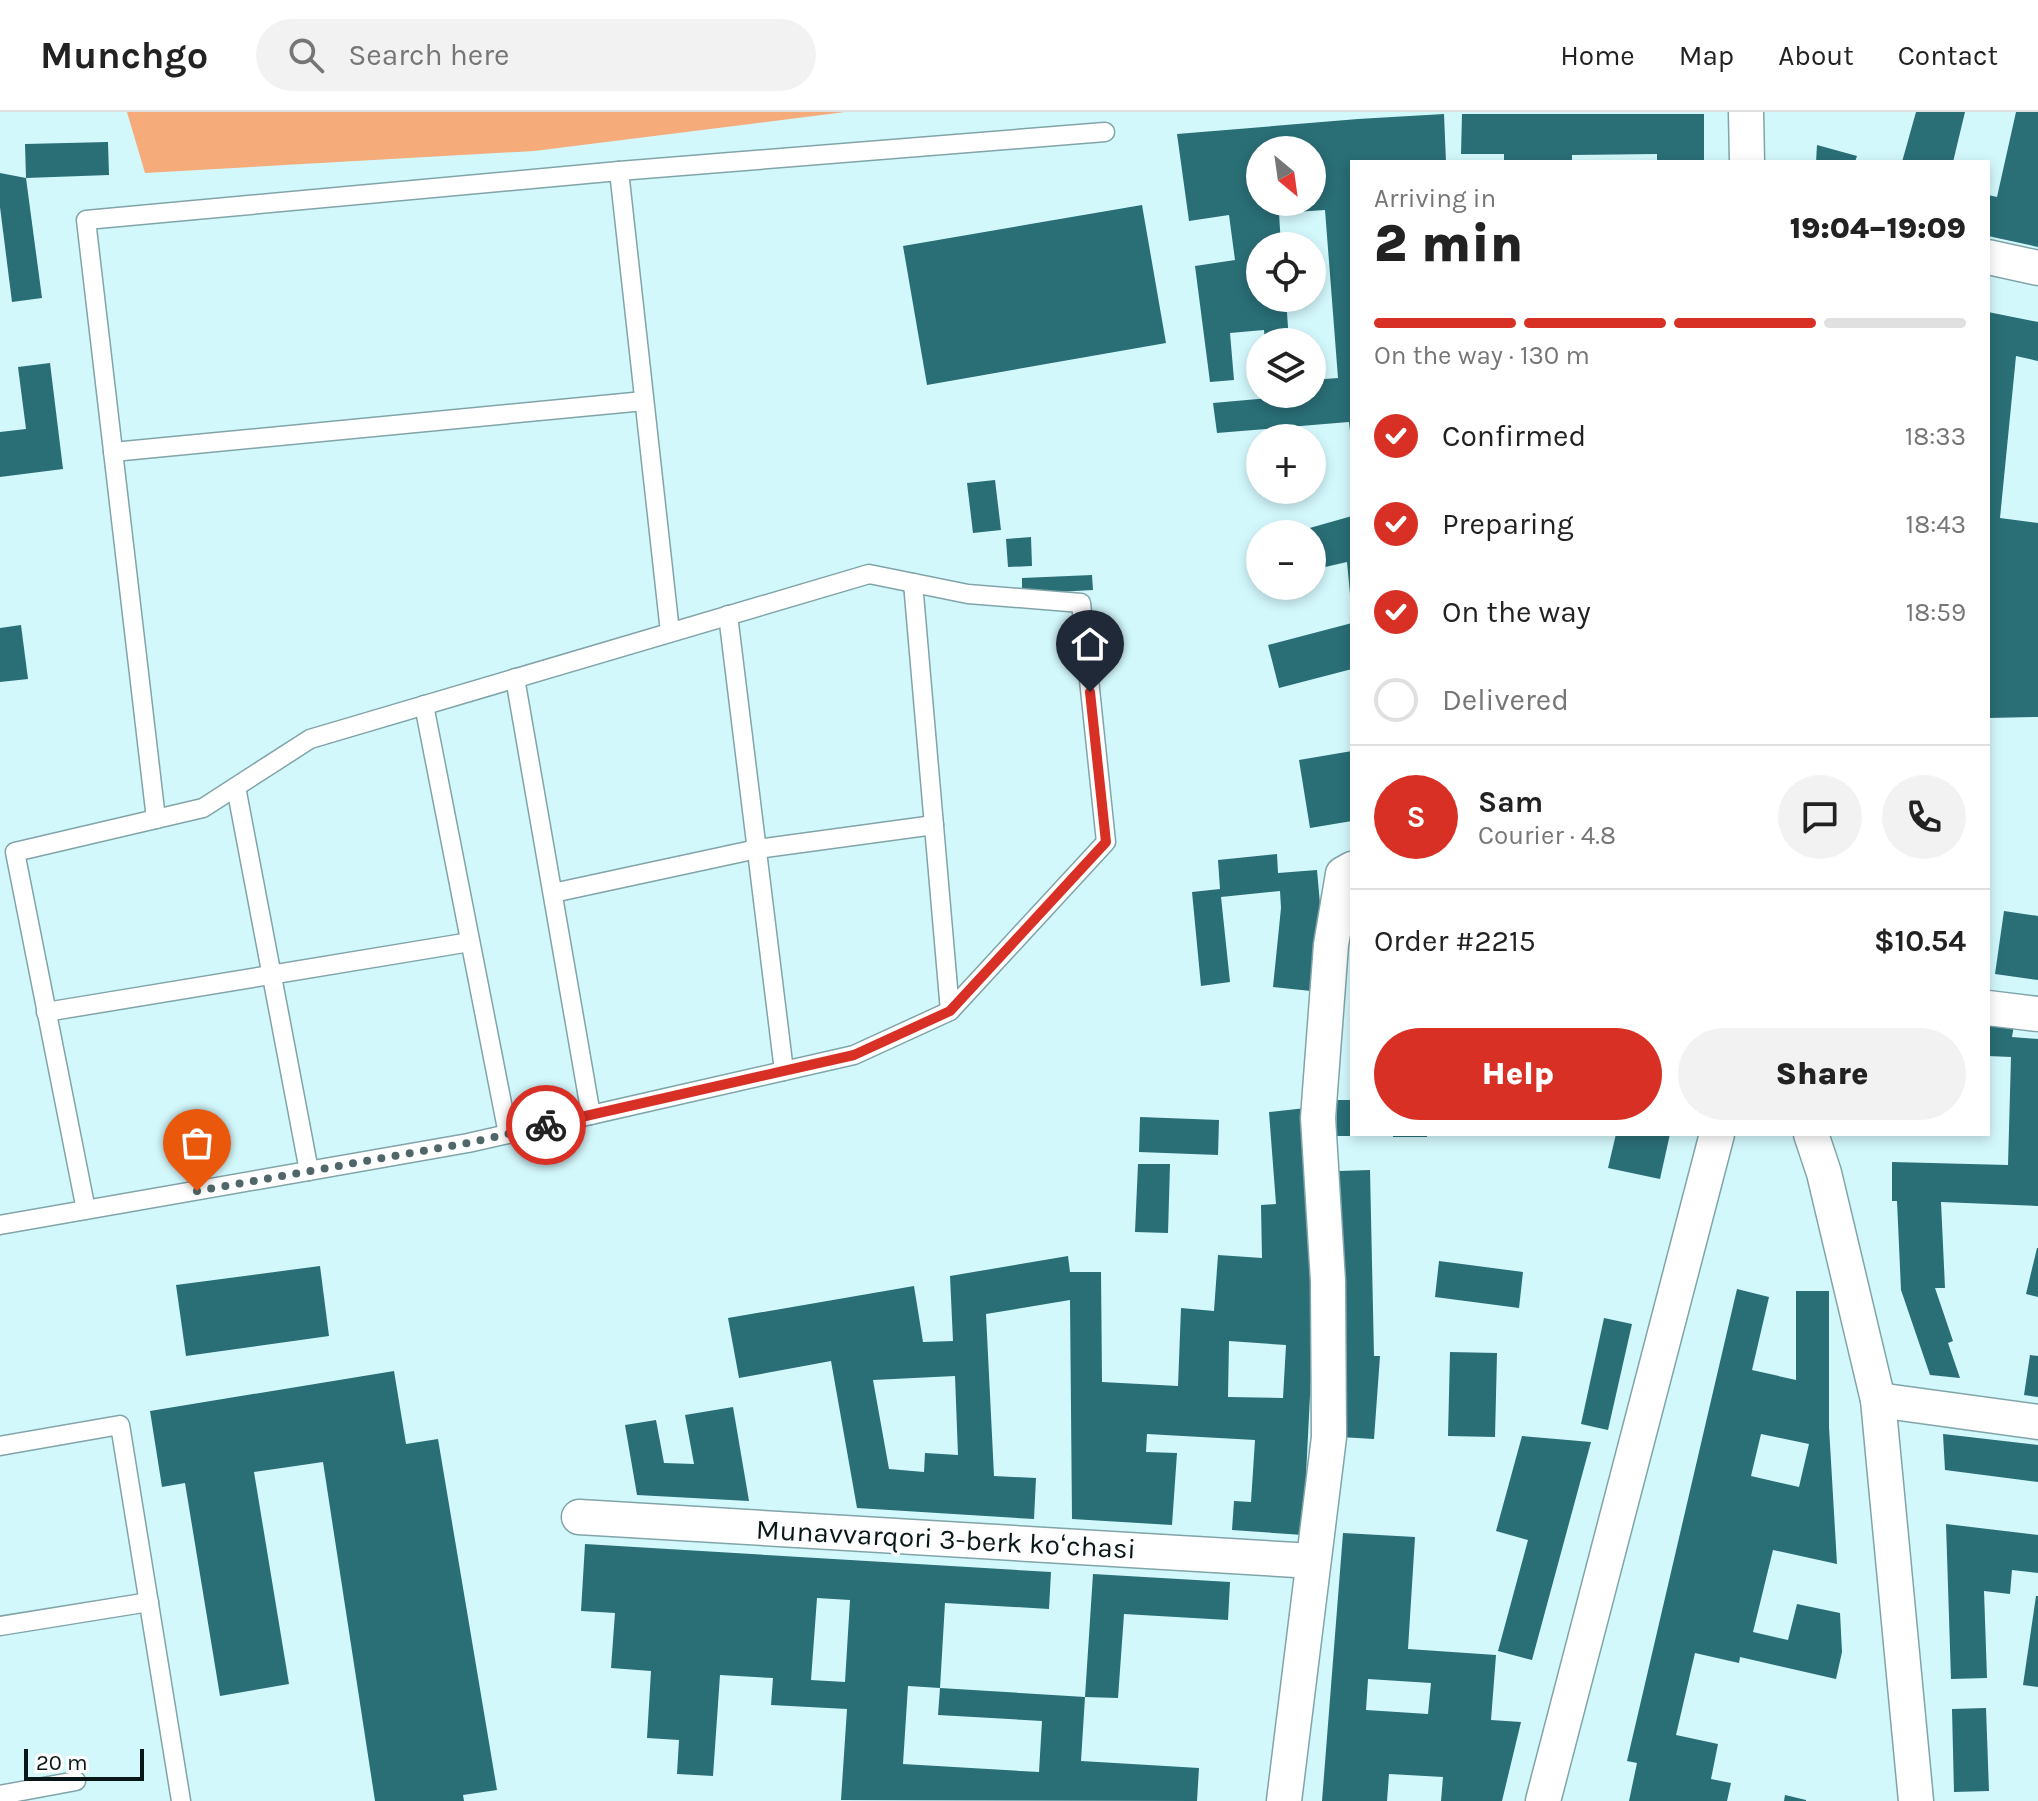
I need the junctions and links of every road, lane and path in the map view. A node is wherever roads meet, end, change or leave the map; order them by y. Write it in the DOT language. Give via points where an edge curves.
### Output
graph roads {
  1 [pos="1746,112"];
  2 [pos="1105,132"];
  3 [pos="1747,160"];
  4 [pos="619,171"];
  5 [pos="1990,257"];
  6 [pos="2038,268"];
  7 [pos="644,401"];
  8 [pos="113,452"];
  9 [pos="913,583"];
  10 [pos="728,615"];
  11 [pos="670,632"];
  12 [pos="515,678"];
  13 [pos="424,705"];
  14 [pos="236,787"];
  15 [pos="156,819"];
  16 [pos="934,825"];
  17 [pos="757,849"];
  18 [pos="1350,870"];
  19 [pos="553,893"];
  20 [pos="470,942"];
  21 [pos="272,975"];
  22 [pos="1990,1008"];
  23 [pos="950,1011"];
  24 [pos="46,1012"];
  25 [pos="2038,1014"];
  26 [pos="784,1071"];
  27 [pos="591,1115"];
  28 [pos="508,1134"];
  29 [pos="1716,1136"];
  30 [pos="1812,1136"];
  31 [pos="309,1171"];
  32 [pos="86,1210"];
  33 [pos="0,1225"];
  34 [pos="1878,1400"];
  35 [pos="2038,1422"];
  36 [pos="0,1446"];
  37 [pos="579,1517"];
  38 [pos="1313,1561"];
  39 [pos="149,1602"];
  40 [pos="0,1626"];
  41 [pos="76,1781"];
  42 [pos="0,1795"];
  43 [pos="181,1801"];
  44 [pos="1284,1801"];
  45 [pos="1543,1801"];
  46 [pos="1916,1801"];
  1 -- 3 [label="street"];
  2 -- 4 [label="lane"];
  4 -- 7 [label="lane"];
  4 -- 8 [label="lane" via="86,220"];
  5 -- 6 [label="street"];
  7 -- 8 [label="lane"];
  7 -- 11 [label="lane"];
  8 -- 15 [label="lane"];
  9 -- 10 [label="lane" via="869,574"];
  9 -- 16 [label="lane"];
  9 -- 23 [label="lane" via="968,594 1081,603 1106,842"];
  10 -- 11 [label="lane"];
  10 -- 17 [label="lane"];
  11 -- 12 [label="lane"];
  12 -- 13 [label="lane"];
  12 -- 19 [label="lane"];
  13 -- 14 [label="lane" via="310,739"];
  13 -- 20 [label="lane"];
  14 -- 15 [label="lane" via="203,808"];
  14 -- 21 [label="lane"];
  15 -- 24 [label="lane" via="15,852"];
  16 -- 17 [label="lane"];
  16 -- 23 [label="lane"];
  17 -- 19 [label="lane"];
  17 -- 26 [label="lane"];
  18 -- 38 [label="street" via="1343,874 1331,945 1318,1118 1328,1281 1329,1437"];
  19 -- 27 [label="lane"];
  20 -- 21 [label="lane"];
  20 -- 28 [label="lane"];
  21 -- 24 [label="lane"];
  21 -- 31 [label="lane"];
  22 -- 25 [label="street"];
  23 -- 26 [label="lane" via="854,1055"];
  24 -- 32 [label="lane"];
  26 -- 27 [label="lane"];
  27 -- 28 [label="lane"];
  28 -- 31 [label="lane"];
  29 -- 45 [label="street"];
  30 -- 34 [label="street"];
  31 -- 32 [label="lane"];
  32 -- 33 [label="lane"];
  34 -- 35 [label="street"];
  34 -- 46 [label="street"];
  36 -- 39 [label="lane" via="120,1425"];
  37 -- 38 [label="street, Munavvarqori 3-berk koʻchasi"];
  38 -- 44 [label="street"];
  39 -- 40 [label="lane"];
  39 -- 43 [label="lane"];
  41 -- 42 [label="lane"];
}
